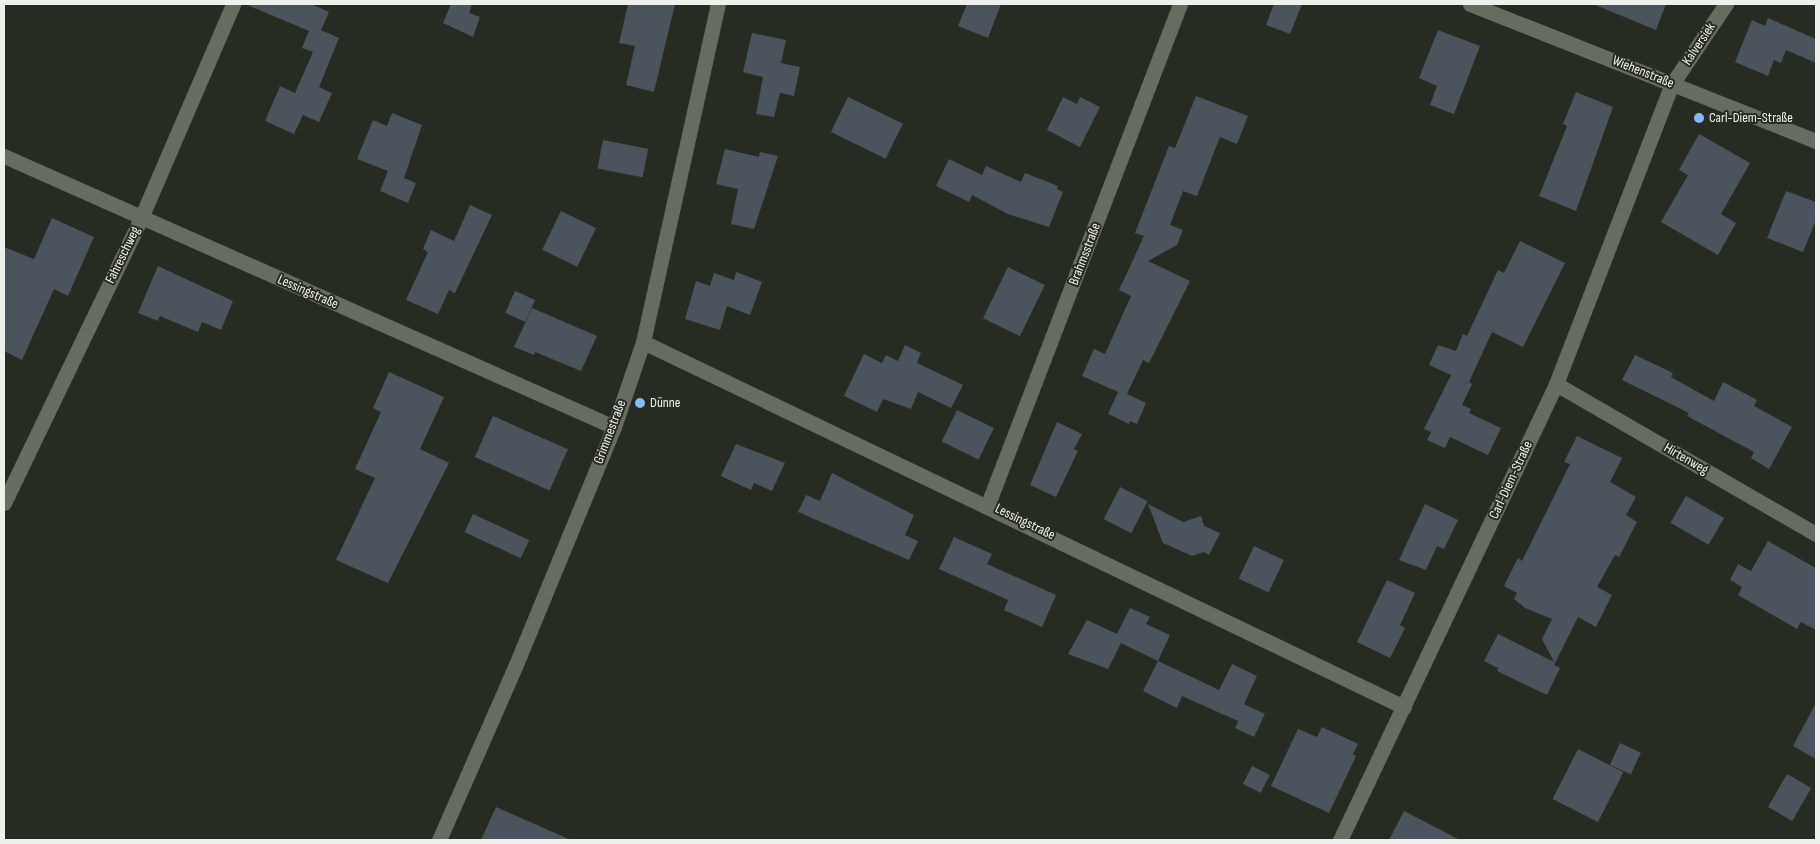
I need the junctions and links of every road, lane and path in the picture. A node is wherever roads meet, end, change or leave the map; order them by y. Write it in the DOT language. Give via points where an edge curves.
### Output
graph roads {
  1 [pos="233,4"];
  2 [pos="718,4"];
  3 [pos="1180,4"];
  4 [pos="1470,4"];
  5 [pos="1726,4"];
  6 [pos="1672,84"];
  7 [pos="1816,141"];
  8 [pos="4,156"];
  9 [pos="141,218"];
  10 [pos="644,342"];
  11 [pos="1556,384"];
  12 [pos="614,427"];
  13 [pos="6,494"];
  14 [pos="988,504"];
  15 [pos="1816,534"];
  16 [pos="1404,707"];
  17 [pos="439,840"];
  18 [pos="1340,840"];
  1 -- 9 [label="street, Fahreschweg"];
  2 -- 10 [label="street, Grimmestraße"];
  3 -- 14 [label="street, Brahmsstraße"];
  4 -- 6 [label="street, Wiehenstraße"];
  5 -- 6 [label="street, Kalversiek"];
  6 -- 7 [label="street, Wiehenstraße"];
  6 -- 11 [label="street, Carl-Diem-Straße"];
  8 -- 9 [label="street, Lessingstraße"];
  9 -- 12 [label="street, Lessingstraße"];
  9 -- 13 [label="street, Fahreschweg"];
  10 -- 12 [label="street, Grimmestraße"];
  10 -- 14 [label="street, Lessingstraße"];
  11 -- 15 [label="street, Hirtenweg"];
  11 -- 16 [label="street, Carl-Diem-Straße"];
  12 -- 17 [label="street, Grimmestraße"];
  14 -- 16 [label="street, Lessingstraße"];
  16 -- 18 [label="street, Carl-Diem-Straße"];
}
